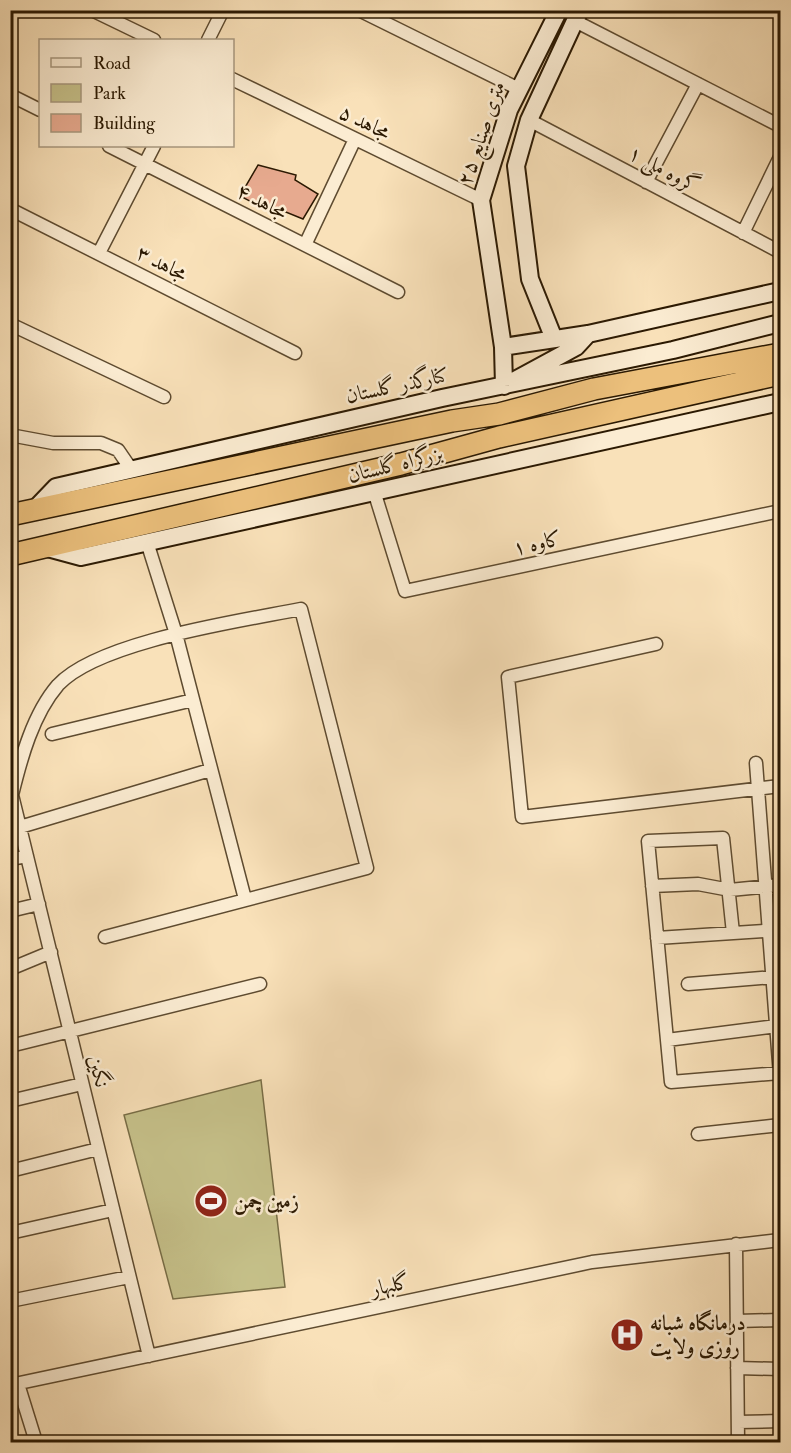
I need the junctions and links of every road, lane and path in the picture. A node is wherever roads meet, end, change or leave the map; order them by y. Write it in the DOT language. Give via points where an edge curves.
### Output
graph roads {
  1 [pos="92,10"];
  2 [pos="223,10"];
  3 [pos="359,10"];
  4 [pos="559,10"];
  5 [pos="578,16"];
  6 [pos="152,39"];
  7 [pos="208,39"];
  8 [pos="234,80"];
  9 [pos="698,84"];
  10 [pos="519,89"];
  11 [pos="10,95"];
  12 [pos="39,110"];
  13 [pos="509,110"];
  14 [pos="529,120"];
  15 [pos="780,126"];
  16 [pos="355,139"];
  17 [pos="111,147"];
  18 [pos="154,147"];
  19 [pos="780,157"];
  20 [pos="145,164"];
  21 [pos="646,182"];
  22 [pos="481,200"];
  23 [pos="11,210"];
  24 [pos="743,233"];
  25 [pos="305,245"];
  26 [pos="780,252"];
  27 [pos="99,253"];
  28 [pos="780,291"];
  29 [pos="398,292"];
  30 [pos="780,323"];
  31 [pos="10,324"];
  32 [pos="588,334"];
  33 [pos="554,339"];
  34 [pos="503,347"];
  35 [pos="295,353"];
  36 [pos="780,354"];
  37 [pos="780,374"];
  38 [pos="504,386"];
  39 [pos="164,397"];
  40 [pos="780,402"];
  41 [pos="10,435"];
  42 [pos="359,441"];
  43 [pos="331,447"];
  44 [pos="131,469"];
  45 [pos="341,477"];
  46 [pos="370,481"];
  47 [pos="780,511"];
  48 [pos="33,512"];
  49 [pos="10,515"];
  50 [pos="147,542"];
  51 [pos="40,546"];
  52 [pos="10,555"];
  53 [pos="176,634"];
  54 [pos="656,644"];
  55 [pos="193,700"];
  56 [pos="52,734"];
  57 [pos="756,763"];
  58 [pos="210,770"];
  59 [pos="780,786"];
  60 [pos="759,790"];
  61 [pos="11,795"];
  62 [pos="20,827"];
  63 [pos="27,856"];
  64 [pos="10,859"];
  65 [pos="780,885"];
  66 [pos="652,886"];
  67 [pos="766,887"];
  68 [pos="730,890"];
  69 [pos="245,899"];
  70 [pos="39,904"];
  71 [pos="10,911"];
  72 [pos="775,931"];
  73 [pos="733,933"];
  74 [pos="105,937"];
  75 [pos="657,938"];
  76 [pos="51,952"];
  77 [pos="10,969"];
  78 [pos="773,977"];
  79 [pos="260,984"];
  80 [pos="688,984"];
  81 [pos="777,1026"];
  82 [pos="70,1032"];
  83 [pos="667,1040"];
  84 [pos="10,1046"];
  85 [pos="779,1046"];
  86 [pos="780,1075"];
  87 [pos="82,1084"];
  88 [pos="10,1101"];
  89 [pos="780,1125"];
  90 [pos="698,1134"];
  91 [pos="98,1149"];
  92 [pos="10,1171"];
  93 [pos="113,1210"];
  94 [pos="10,1233"];
  95 [pos="780,1240"];
  96 [pos="736,1244"];
  97 [pos="129,1276"];
  98 [pos="10,1301"];
  99 [pos="780,1320"];
  100 [pos="737,1321"];
  101 [pos="149,1356"];
  102 [pos="737,1368"];
  103 [pos="780,1370"];
  104 [pos="14,1384"];
  105 [pos="780,1421"];
  106 [pos="738,1422"];
  107 [pos="36,1443"];
  108 [pos="738,1443"];
  1 -- 6 [label="street"];
  2 -- 7 [label="street"];
  3 -- 10 [label="street"];
  4 -- 10 [label="street, ۲۵ متری صنایع"];
  5 -- 9 [label="street"];
  5 -- 14 [label="street, ۲۵ متری صنایع"];
  8 -- 16 [label="street, ۵ مجاهد"];
  9 -- 15 [label="street"];
  9 -- 21 [label="street"];
  10 -- 13 [label="street, ۲۵ متری صنایع"];
  11 -- 12 [label="street"];
  13 -- 14 [label="street"];
  13 -- 22 [label="street, ۲۵ متری صنایع"];
  14 -- 21 [label="street, گروه ملی ۱"];
  14 -- 33 [label="street, ۲۵ متری صنایع" via="516,166 530,279"];
  16 -- 22 [label="street, ۵ مجاهد"];
  16 -- 25 [label="street"];
  17 -- 20 [label="street, مجاهد ۴"];
  18 -- 20 [label="street"];
  19 -- 24 [label="street"];
  20 -- 25 [label="street, مجاهد ۴"];
  20 -- 27 [label="street"];
  21 -- 24 [label="street, گروه ملی ۱"];
  22 -- 34 [label="street, ۲۵ متری صنایع"];
  23 -- 27 [label="street, مجاهد ۳"];
  24 -- 26 [label="street, گروه ملی ۱"];
  25 -- 29 [label="street, مجاهد ۴"];
  27 -- 35 [label="street, مجاهد ۳"];
  28 -- 32 [label="street"];
  30 -- 38 [label="street, کنارگذر گلستان"];
  31 -- 39 [label="street"];
  32 -- 33 [label="street"];
  32 -- 38 [label="street" via="576,347"];
  33 -- 34 [label="street"];
  34 -- 38 [label="street, ۲۵ متری صنایع"];
  36 -- 42 [label="highway, بزرگراه گلستان" via="594,389 499,414"];
  37 -- 46 [label="highway, بزرگراه گلستان" via="500,437"];
  38 -- 44 [label="street, کنارگذر گلستان"];
  40 -- 46 [label="street"];
  41 -- 44 [label="street" via="53,443 101,443 118,450"];
  42 -- 43 [label="highway, بزرگراه گلستان"];
  42 -- 46 [label="highway" via="356,458"];
  43 -- 45 [label="highway" via="345,459"];
  43 -- 48 [label="highway, بزرگراه گلستان"];
  44 -- 48 [label="street, کنارگذر گلستان" via="56,487"];
  45 -- 46 [label="highway, بزرگراه گلستان"];
  45 -- 51 [label="highway, بزرگراه گلستان"];
  46 -- 47 [label="street, کاوه ۱" via="405,591"];
  46 -- 50 [label="street"];
  48 -- 49 [label="highway, بزرگراه گلستان"];
  50 -- 51 [label="street" via="81,557"];
  50 -- 53 [label="street"];
  51 -- 52 [label="highway, بزرگراه گلستان"];
  53 -- 55 [label="street"];
  53 -- 61 [label="street" via="91,662 58,685 26,748"];
  53 -- 69 [label="street" via="301,609 367,867"];
  54 -- 60 [label="street" via="508,677 522,817"];
  55 -- 56 [label="street"];
  55 -- 58 [label="street"];
  57 -- 60 [label="street"];
  58 -- 62 [label="street"];
  58 -- 69 [label="street"];
  59 -- 60 [label="street"];
  60 -- 67 [label="street"];
  61 -- 62 [label="street, نگین"];
  62 -- 63 [label="street, نگین"];
  63 -- 64 [label="street"];
  63 -- 70 [label="street, نگین"];
  65 -- 67 [label="street"];
  66 -- 68 [label="street" via="698,884"];
  66 -- 68 [label="street" via="648,841 723,838"];
  66 -- 75 [label="street"];
  67 -- 68 [label="street"];
  67 -- 72 [label="street"];
  68 -- 73 [label="street"];
  69 -- 74 [label="street"];
  70 -- 71 [label="street"];
  70 -- 76 [label="street, نگین"];
  72 -- 73 [label="street"];
  72 -- 78 [label="street"];
  73 -- 75 [label="street"];
  75 -- 83 [label="street"];
  76 -- 77 [label="street"];
  76 -- 82 [label="street, نگین"];
  78 -- 80 [label="street"];
  78 -- 81 [label="street"];
  79 -- 82 [label="street"];
  81 -- 83 [label="street"];
  81 -- 85 [label="street"];
  82 -- 84 [label="street"];
  82 -- 87 [label="street, نگین"];
  83 -- 86 [label="street" via="670,1082"];
  85 -- 86 [label="street"];
  87 -- 88 [label="street"];
  87 -- 91 [label="street, نگین"];
  89 -- 90 [label="street"];
  91 -- 92 [label="street"];
  91 -- 93 [label="street, نگین"];
  93 -- 94 [label="street"];
  93 -- 97 [label="street, نگین"];
  95 -- 96 [label="street, گلبهار"];
  96 -- 100 [label="street"];
  96 -- 101 [label="street, گلبهار" via="592,1262"];
  97 -- 98 [label="street"];
  97 -- 101 [label="street, نگین"];
  99 -- 100 [label="street"];
  100 -- 102 [label="street"];
  101 -- 104 [label="street, گلبهار"];
  102 -- 103 [label="street"];
  102 -- 106 [label="street"];
  104 -- 107 [label="street"];
  105 -- 106 [label="street"];
  106 -- 108 [label="street"];
}
